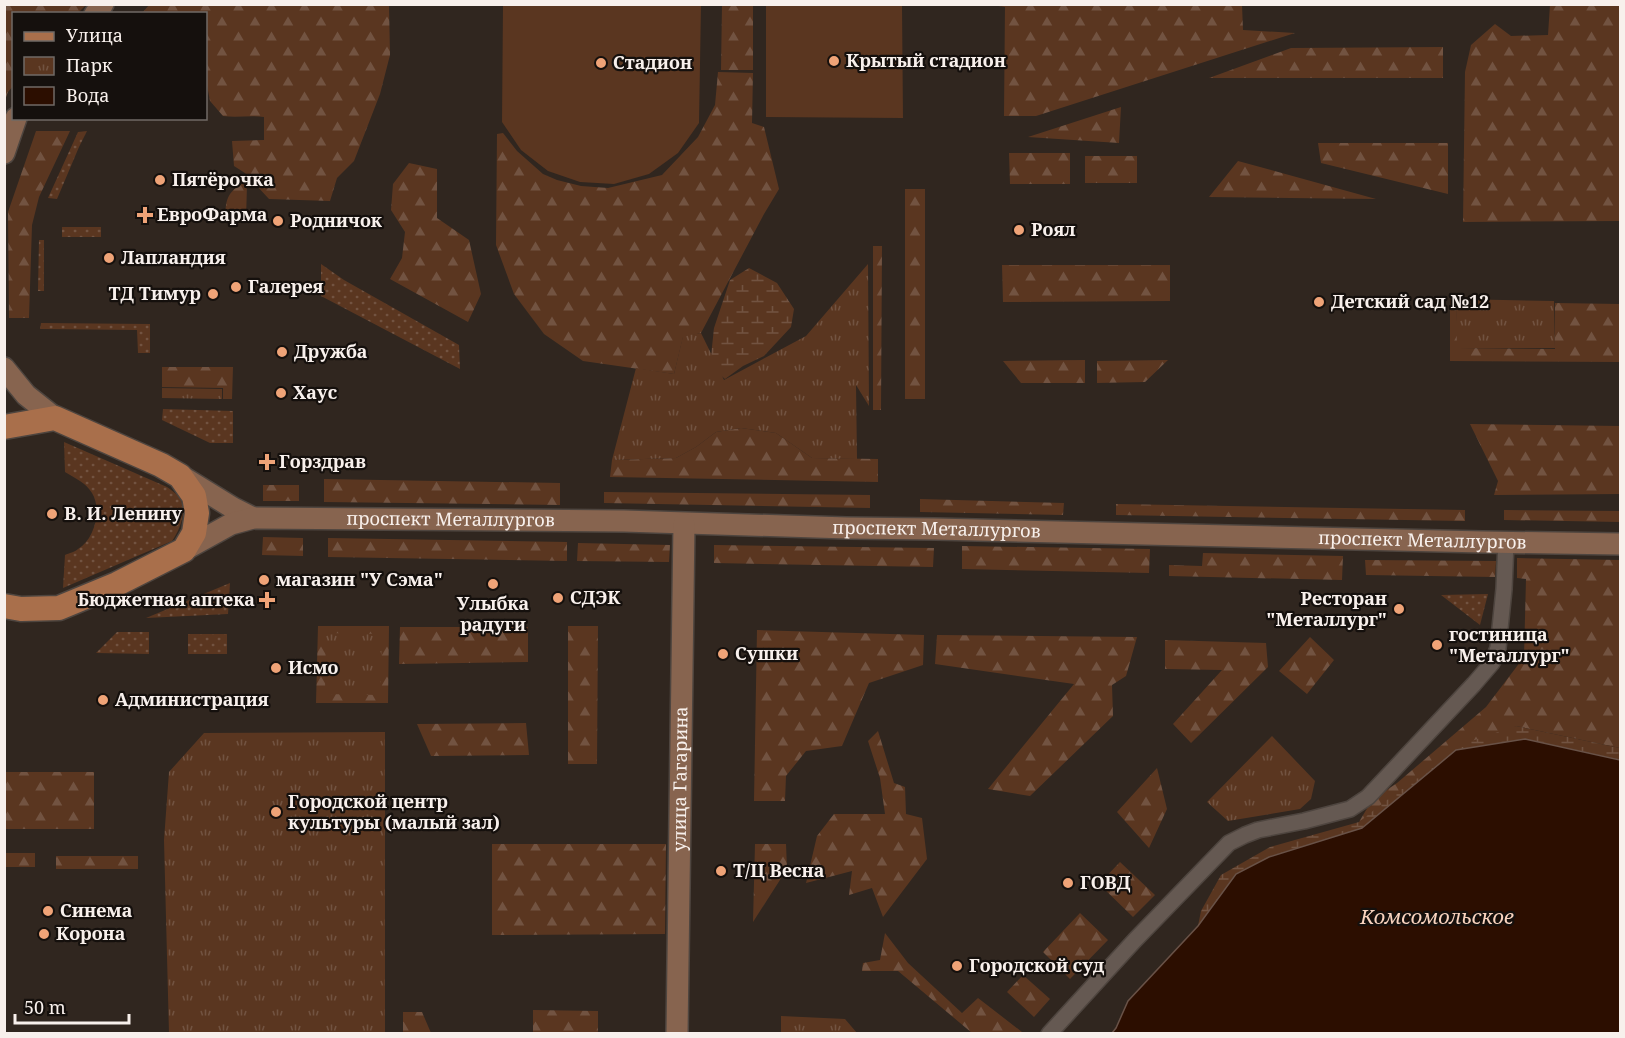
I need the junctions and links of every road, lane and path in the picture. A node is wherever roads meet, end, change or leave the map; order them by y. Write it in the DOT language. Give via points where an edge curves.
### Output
graph roads {
  1 [pos="15,120"];
  2 [pos="4,153"];
  3 [pos="4,368"];
  4 [pos="55,418"];
  5 [pos="4,427"];
  6 [pos="180,476"];
  7 [pos="253,518"];
  8 [pos="684,524"];
  9 [pos="1506,542"];
  10 [pos="1620,544"];
  11 [pos="184,550"];
  12 [pos="4,606"];
  13 [pos="59,608"];
  14 [pos="4,619"];
  15 [pos="677,1034"];
  16 [pos="1049,1034"];
  1 -- 2 [label="main road"];
  3 -- 4 [label="main road" via="26,395"];
  4 -- 5 [label="main road"];
  4 -- 6 [label="main road"];
  6 -- 7 [label="main road, проспект Металлургов"];
  6 -- 11 [label="main road" via="194,496 197,513 194,533"];
  7 -- 8 [label="main road, проспект Металлургов"];
  7 -- 11 [label="main road, проспект Металлургов" via="231,524"];
  8 -- 9 [label="main road, проспект Металлургов"];
  8 -- 15 [label="main road, улица Гагарина"];
  9 -- 10 [label="main road, проспект Металлургов"];
  9 -- 16 [label="street" via="1498,648 1492,663 1474,684 1368,797 1350,809 1258,830 1229,843"];
  11 -- 13 [label="main road"];
  12 -- 13 [label="main road"];
  13 -- 14 [label="main road"];
}
